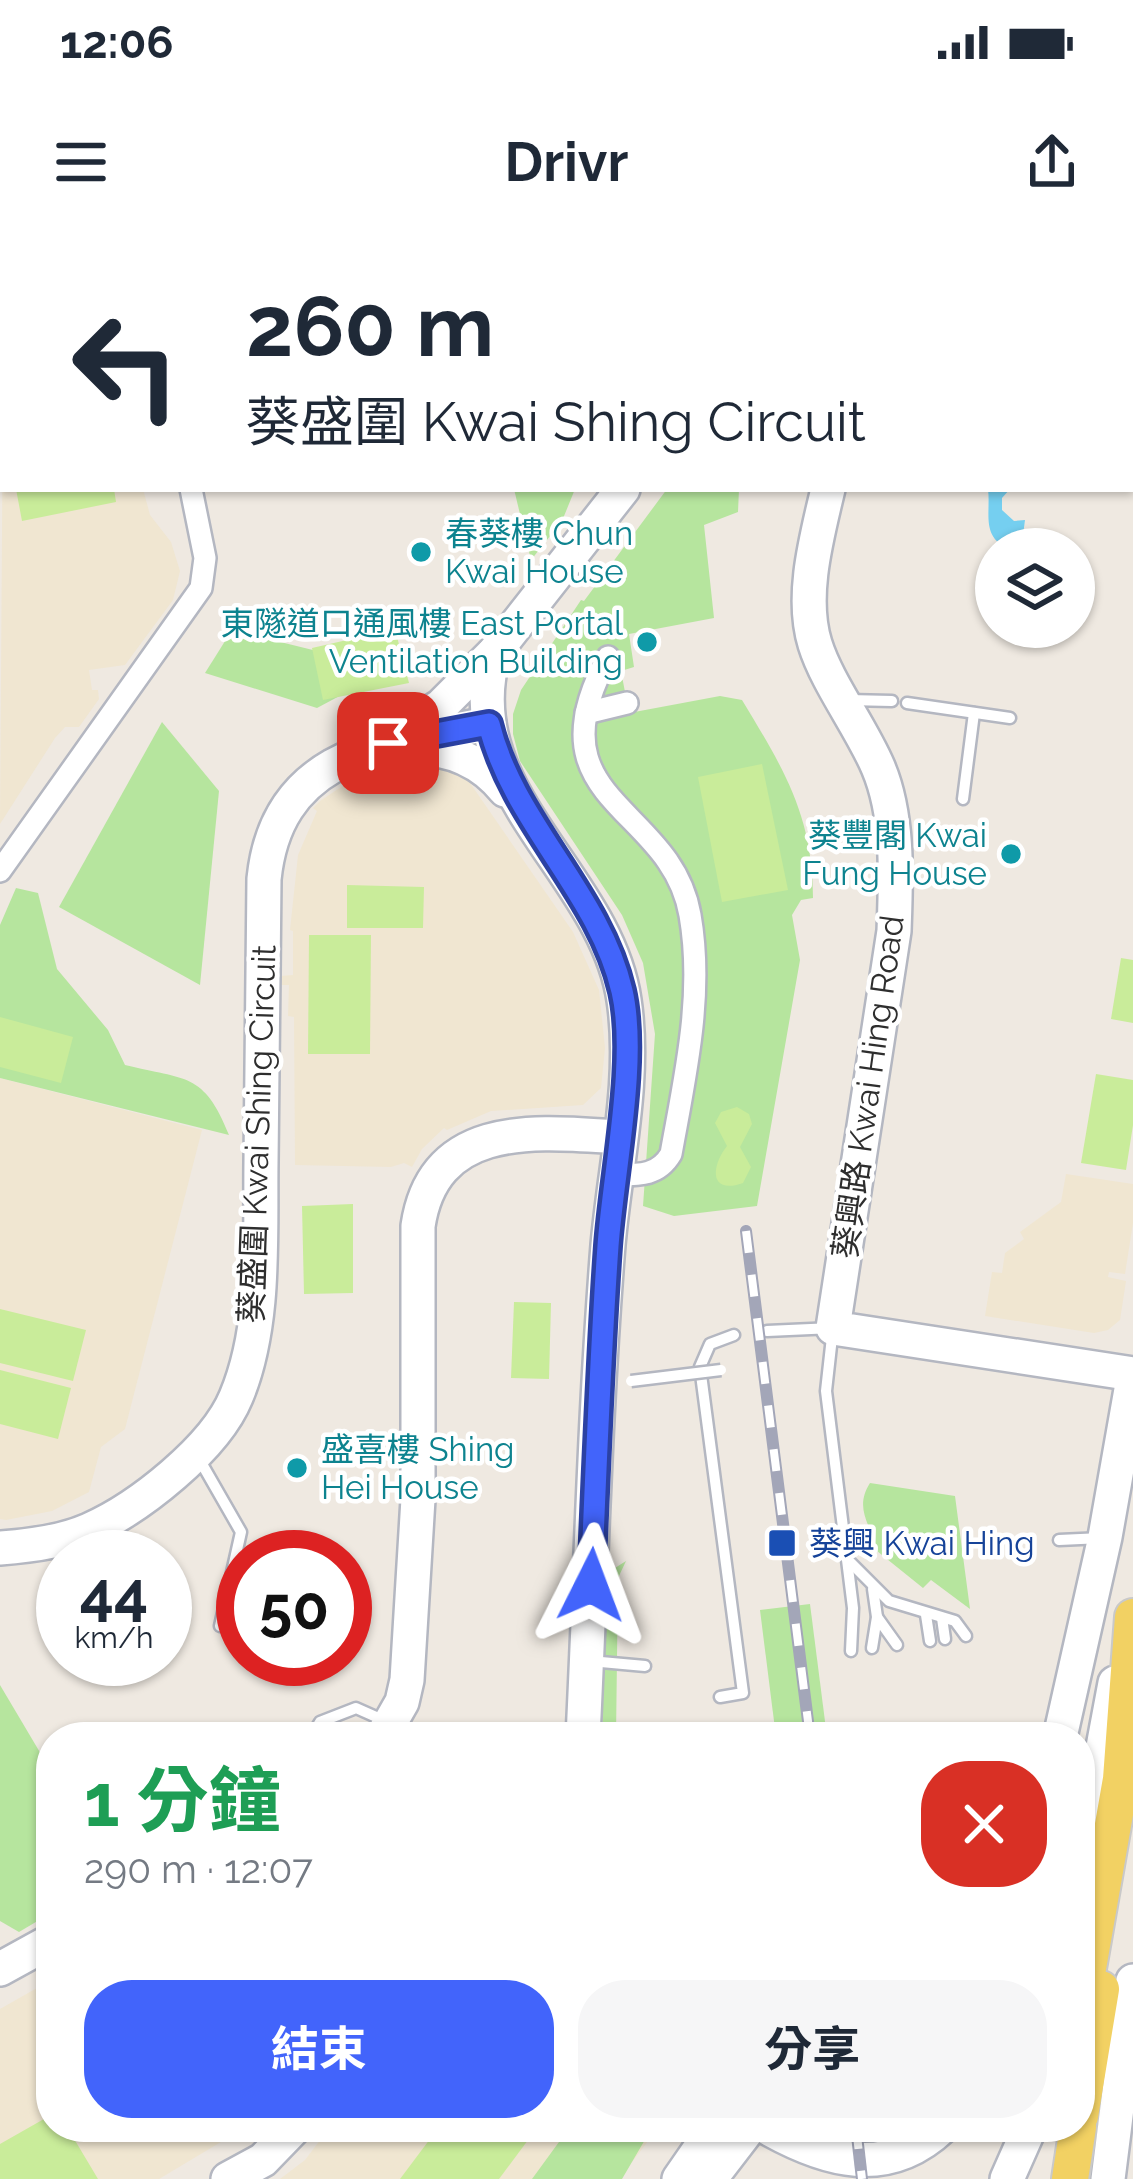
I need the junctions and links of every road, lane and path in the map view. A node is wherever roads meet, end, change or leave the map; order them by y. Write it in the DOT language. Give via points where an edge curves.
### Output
graph roads {
  1 [pos="192,492"];
  2 [pos="621,492"];
  3 [pos="827,492"];
  4 [pos="494,653"];
  5 [pos="608,657"];
  6 [pos="844,700"];
  7 [pos="892,701"];
  8 [pos="627,703"];
  9 [pos="907,703"];
  10 [pos="586,712"];
  11 [pos="974,713"];
  12 [pos="1010,718"];
  13 [pos="489,724"];
  14 [pos="365,748"];
  15 [pos="963,799"];
  16 [pos="523,812"];
  17 [pos="0,871"];
  18 [pos="619,1137"];
  19 [pos="616,1175"];
  20 [pos="833,1328"];
  21 [pos="767,1330"];
  22 [pos="734,1336"];
  23 [pos="721,1370"];
  24 [pos="1133,1376"];
  25 [pos="616,1382"];
  26 [pos="196,1454"];
  27 [pos="241,1530"];
  28 [pos="1105,1538"];
  29 [pos="1058,1540"];
  30 [pos="0,1548"];
  31 [pos="847,1559"];
  32 [pos="873,1588"];
  33 [pos="1133,1606"];
  34 [pos="926,1615"];
  35 [pos="877,1617"];
  36 [pos="1133,1617"];
  37 [pos="942,1618"];
  38 [pos="966,1636"];
  39 [pos="945,1639"];
  40 [pos="930,1641"];
  41 [pos="897,1645"];
  42 [pos="872,1648"];
  43 [pos="851,1651"];
  44 [pos="587,1661"];
  45 [pos="645,1666"];
  46 [pos="721,1697"];
  47 [pos="320,1722"];
  48 [pos="379,1722"];
  49 [pos="390,1722"];
  50 [pos="584,1722"];
  51 [pos="1063,1722"];
  52 [pos="1133,1794"];
  53 [pos="1095,1795"];
  54 [pos="1095,1928"];
  55 [pos="36,1949"];
  56 [pos="0,1968"];
  57 [pos="1133,1981"];
  58 [pos="1095,2027"];
  59 [pos="280,2142"];
  60 [pos="705,2142"];
  61 [pos="738,2142"];
  62 [pos="797,2142"];
  63 [pos="924,2142"];
  64 [pos="1026,2142"];
  65 [pos="1031,2142"];
  66 [pos="1058,2142"];
  67 [pos="1076,2142"];
  68 [pos="228,2179"];
  69 [pos="679,2179"];
  70 [pos="710,2179"];
  71 [pos="1007,2179"];
  72 [pos="1027,2179"];
  73 [pos="1052,2179"];
  74 [pos="1070,2179"];
  75 [pos="1108,2179"];
  1 -- 17 [label="street" via="205,558 201,588"];
  2 -- 4 [label="street"];
  3 -- 6 [label="street, 葵興路 Kwai Hing Road" via="810,610 814,644"];
  4 -- 13 [label="street" via="485,683"];
  4 -- 14 [label="street" via="441,706"];
  5 -- 10 [label="street"];
  6 -- 7 [label="lane"];
  6 -- 20 [label="street, 葵興路 Kwai Hing Road" via="880,770 896,888"];
  8 -- 10 [label="street"];
  9 -- 11 [label="lane"];
  10 -- 19 [label="street" via="585,747 597,783 679,879 696,988 671,1154 645,1175"];
  11 -- 12 [label="lane"];
  11 -- 15 [label="lane"];
  13 -- 14 [label="street, 葵盛圍 Kwai Shing Circuit"];
  13 -- 16 [label="street"];
  14 -- 16 [label="street" via="458,754 497,779"];
  14 -- 26 [label="street, 葵盛圍 Kwai Shing Circuit" via="304,784 266,855 257,1301 236,1399"];
  16 -- 18 [label="street" via="611,949 627,1046"];
  18 -- 19 [label="street"];
  18 -- 49 [label="street" via="500,1136 452,1161 425,1197 418,1226 412,1610 407,1680"];
  19 -- 25 [label="street"];
  20 -- 21 [label="lane"];
  20 -- 24 [label="street"];
  20 -- 31 [label="lane" via="826,1390"];
  22 -- 46 [label="lane" via="710,1344 700,1366 743,1693"];
  23 -- 25 [label="lane, bridge"];
  24 -- 28 [label="street"];
  25 -- 44 [label="street"];
  26 -- 27 [label="lane"];
  26 -- 30 [label="street, 葵盛圍 Kwai Shing Circuit" via="89,1530"];
  28 -- 29 [label="lane"];
  28 -- 51 [label="street"];
  31 -- 32 [label="lane"];
  31 -- 43 [label="lane"];
  32 -- 34 [label="lane"];
  32 -- 35 [label="lane"];
  33 -- 53 [label="street"];
  34 -- 37 [label="lane"];
  34 -- 40 [label="lane"];
  35 -- 41 [label="lane"];
  35 -- 42 [label="lane"];
  36 -- 54 [label="main road" via="1121,1779"];
  37 -- 38 [label="lane"];
  37 -- 39 [label="lane"];
  44 -- 45 [label="lane"];
  44 -- 50 [label="street"];
  47 -- 48 [label="lane" via="356,1708"];
  52 -- 58 [label="main road"];
  55 -- 56 [label="street"];
  57 -- 75 [label="street"];
  59 -- 68 [label="street"];
  60 -- 69 [label="street"];
  61 -- 70 [label="street"];
  62 -- 63 [label="street" via="836,2161 862,2162"];
  64 -- 71 [label="street"];
  65 -- 72 [label="street"];
  66 -- 73 [label="main road"];
  67 -- 74 [label="main road"];
}
